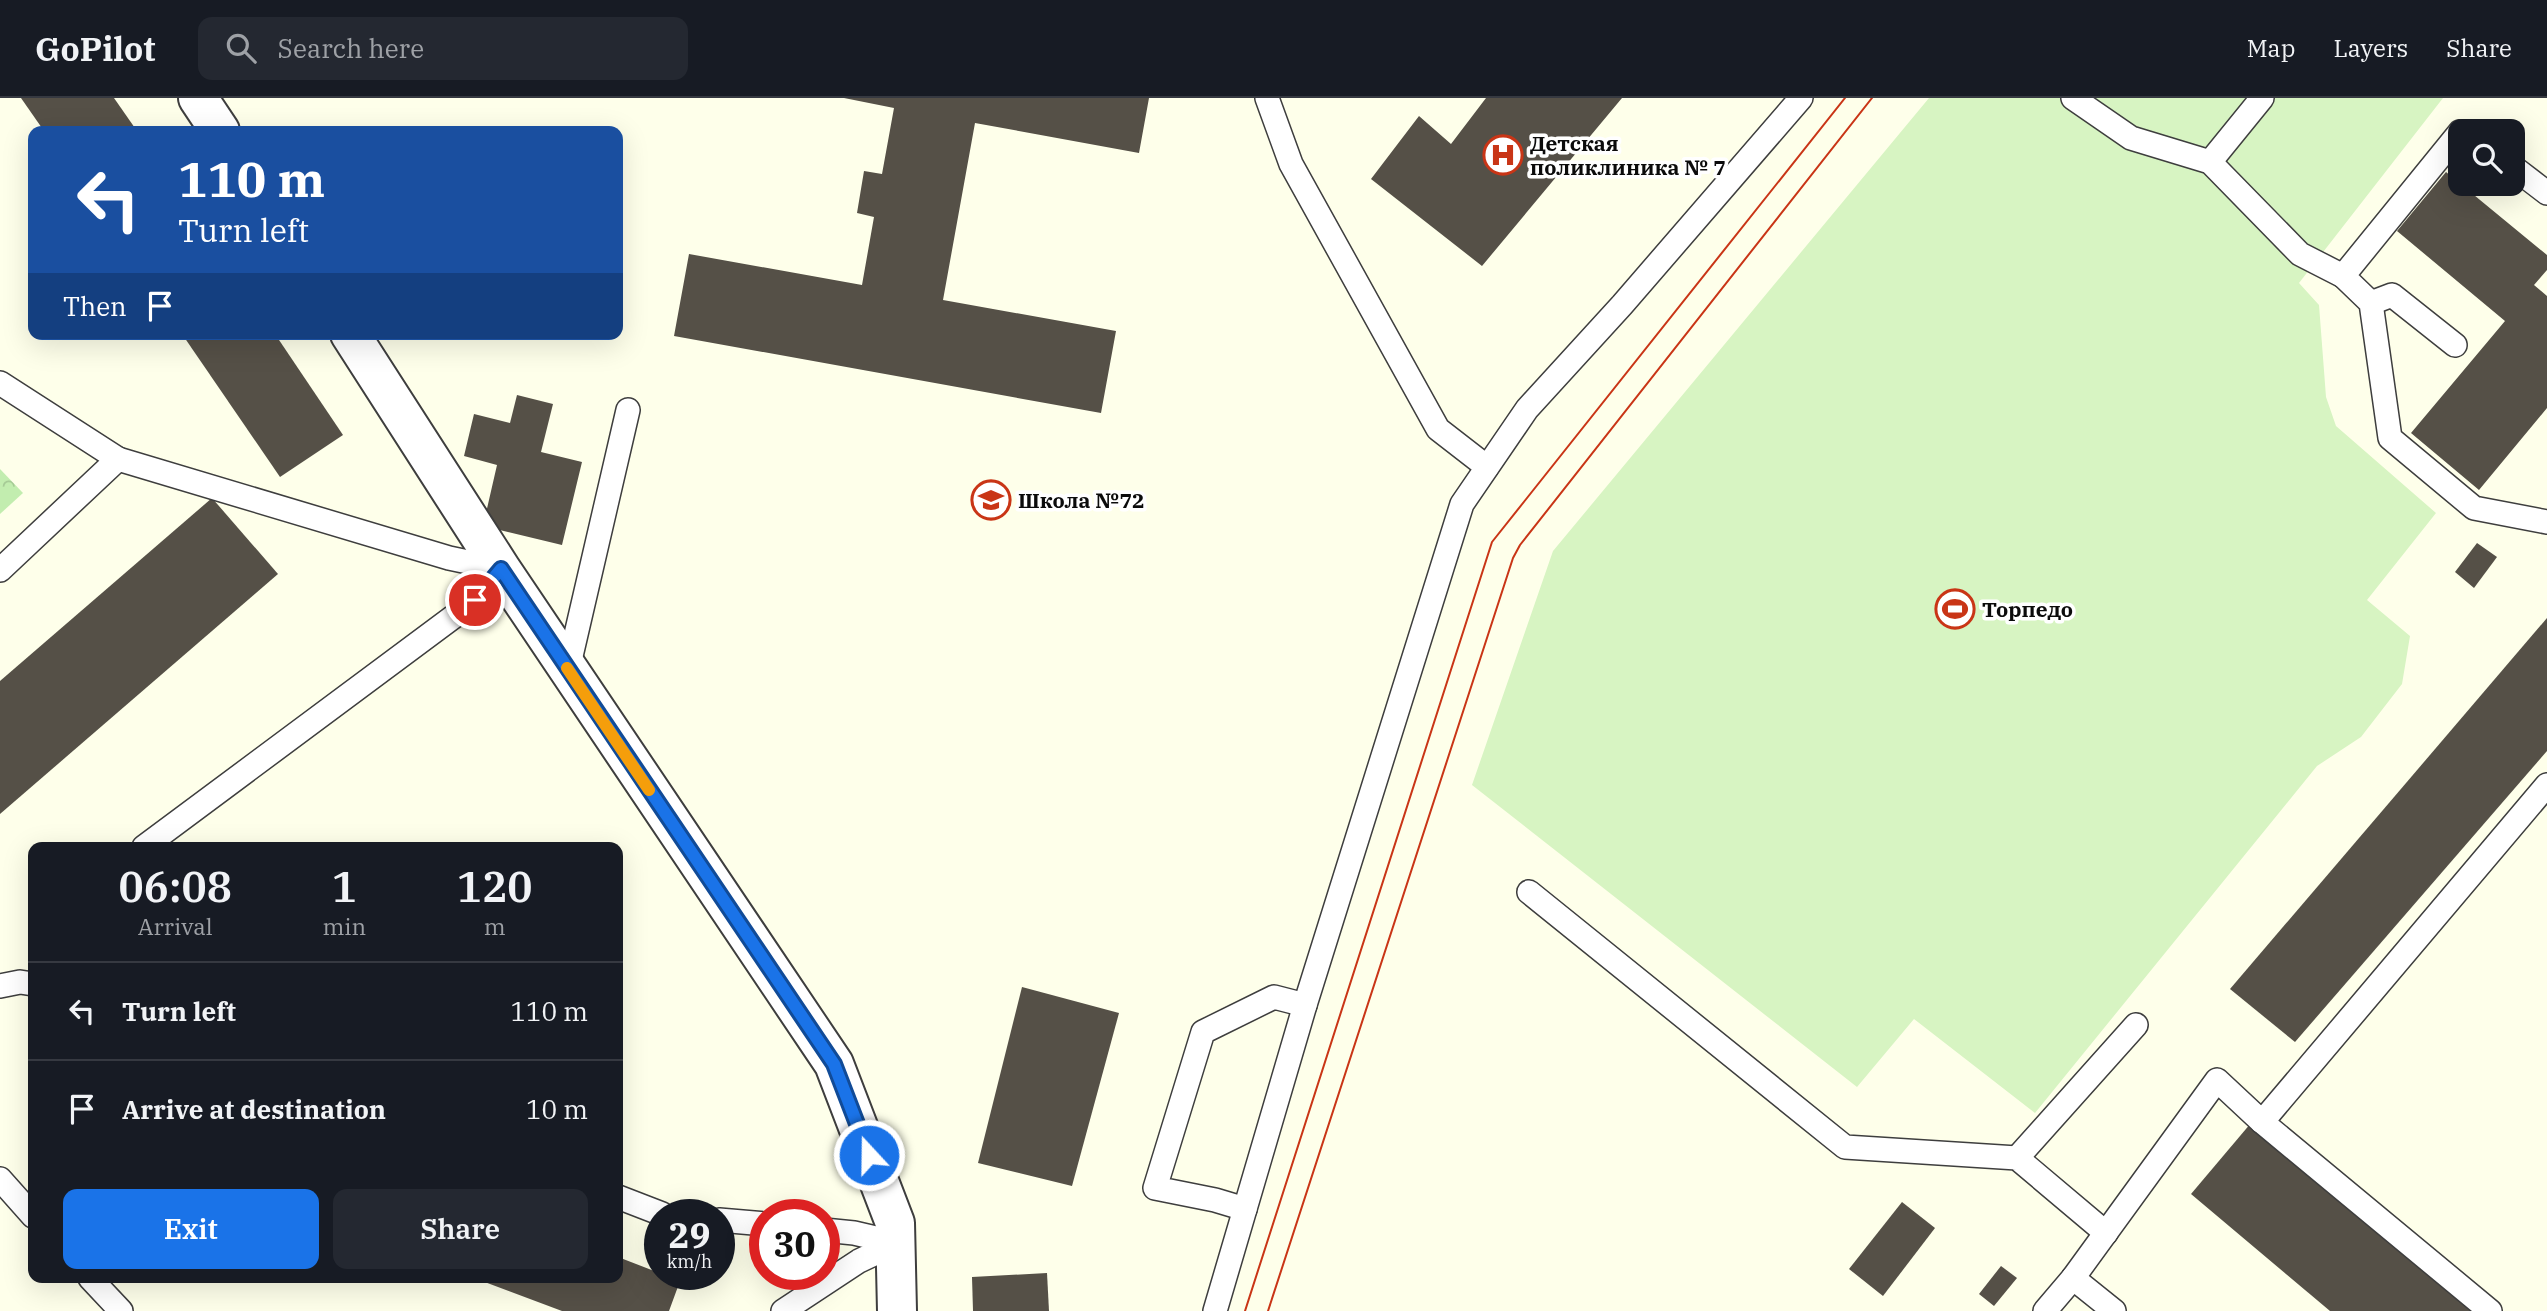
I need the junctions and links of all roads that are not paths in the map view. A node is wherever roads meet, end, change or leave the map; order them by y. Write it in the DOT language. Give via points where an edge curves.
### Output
graph roads {
  1 [pos="198,98"];
  2 [pos="1268,98"];
  3 [pos="1801,98"];
  4 [pos="2073,98"];
  5 [pos="2262,98"];
  6 [pos="216,126"];
  7 [pos="2448,148"];
  8 [pos="2210,162"];
  9 [pos="2525,176"];
  10 [pos="2547,193"];
  11 [pos="2343,276"];
  12 [pos="2371,303"];
  13 [pos="354,340"];
  14 [pos="2455,345"];
  15 [pos="0,383"];
  16 [pos="628,410"];
  17 [pos="118,459"];
  18 [pos="1487,467"];
  19 [pos="2547,522"];
  20 [pos="501,569"];
  21 [pos="0,570"];
  22 [pos="568,669"];
  23 [pos="2547,785"];
  24 [pos="151,842"];
  25 [pos="1529,892"];
  26 [pos="1305,1005"];
  27 [pos="2136,1025"];
  28 [pos="2262,1122"];
  29 [pos="2017,1158"];
  30 [pos="0,1179"];
  31 [pos="623,1199"];
  32 [pos="644,1207"];
  33 [pos="1245,1209"];
  34 [pos="28,1210"];
  35 [pos="840,1232"];
  36 [pos="2106,1233"];
  37 [pos="897,1243"];
  38 [pos="2073,1278"];
  39 [pos="95,1283"];
  40 [pos="121,1311"];
  41 [pos="783,1311"];
  42 [pos="897,1311"];
  43 [pos="1215,1311"];
  44 [pos="2045,1311"];
  45 [pos="2114,1311"];
  46 [pos="2490,1311"];
  1 -- 6 [label="street"];
  2 -- 18 [label="lane" via="1291,164 1438,429"];
  3 -- 18 [label="lane" via="1527,408"];
  4 -- 8 [label="lane" via="2131,138"];
  5 -- 8 [label="lane"];
  7 -- 11 [label="lane"];
  8 -- 11 [label="lane" via="2300,254"];
  9 -- 10 [label="lane"];
  11 -- 12 [label="lane"];
  12 -- 14 [label="lane" via="2392,295"];
  12 -- 19 [label="lane" via="2390,438 2474,508"];
  13 -- 20 [label="street"];
  15 -- 17 [label="lane"];
  16 -- 22 [label="lane"];
  17 -- 20 [label="lane" via="449,558"];
  17 -- 21 [label="lane"];
  18 -- 26 [label="lane" via="1462,503"];
  20 -- 22 [label="street"];
  20 -- 24 [label="lane" via="475,600"];
  22 -- 37 [label="street" via="834,1064 895,1223"];
  23 -- 28 [label="lane"];
  25 -- 29 [label="lane" via="1845,1147"];
  26 -- 33 [label="lane"];
  26 -- 33 [label="lane" via="1274,997 1203,1032 1155,1188"];
  27 -- 29 [label="lane"];
  28 -- 36 [label="lane" via="2217,1080"];
  28 -- 46 [label="lane"];
  29 -- 36 [label="lane"];
  30 -- 34 [label="lane"];
  31 -- 32 [label="lane"];
  33 -- 43 [label="lane"];
  35 -- 37 [label="lane"];
  36 -- 38 [label="lane"];
  37 -- 41 [label="lane" via="859,1261"];
  37 -- 42 [label="street"];
  38 -- 44 [label="lane"];
  38 -- 45 [label="lane"];
  39 -- 40 [label="lane"];
}
